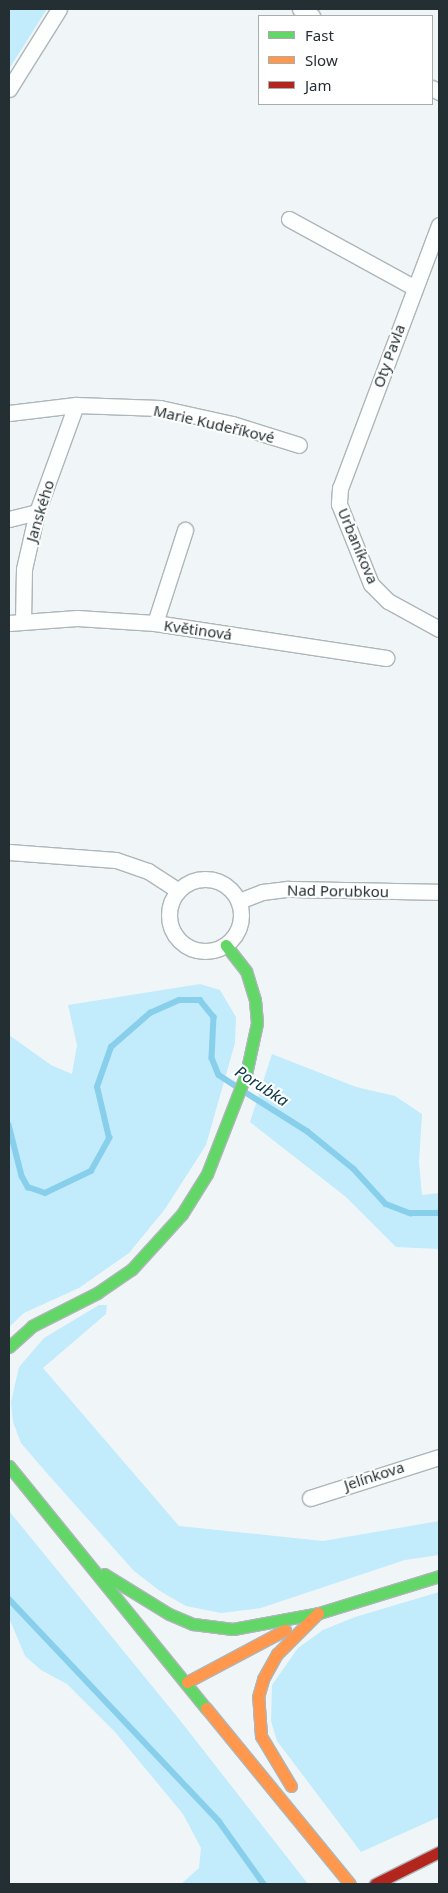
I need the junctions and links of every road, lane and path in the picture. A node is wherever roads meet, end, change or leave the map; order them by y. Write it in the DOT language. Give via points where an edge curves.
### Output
graph roads {
  1 [pos="59,9"];
  2 [pos="9,89"];
  3 [pos="289,219"];
  4 [pos="439,225"];
  5 [pos="415,288"];
  6 [pos="76,405"];
  7 [pos="9,413"];
  8 [pos="299,445"];
  9 [pos="340,488"];
  10 [pos="37,512"];
  11 [pos="9,518"];
  12 [pos="185,530"];
  13 [pos="16,622"];
  14 [pos="155,623"];
  15 [pos="439,629"];
  16 [pos="386,658"];
  17 [pos="9,852"];
  18 [pos="177,890"];
  19 [pos="439,892"];
  20 [pos="238,901"];
  21 [pos="226,944"];
  22 [pos="9,1347"];
  23 [pos="439,1457"];
  24 [pos="9,1466"];
  25 [pos="310,1498"];
  26 [pos="92,1568"];
  27 [pos="439,1576"];
  28 [pos="319,1613"];
  29 [pos="187,1682"];
  30 [pos="296,1795"];
  31 [pos="306,1810"];
  32 [pos="439,1852"];
  33 [pos="334,1862"];
  34 [pos="350,1884"];
  35 [pos="375,1884"];
  1 -- 2 [label="street"];
  3 -- 5 [label="street"];
  4 -- 5 [label="street, Oty Pavla"];
  5 -- 9 [label="street, Oty Pavla"];
  6 -- 7 [label="street, Marie Kudeříkové"];
  6 -- 8 [label="street, Marie Kudeříkové" via="160,408 232,424"];
  6 -- 10 [label="street, Janského"];
  9 -- 15 [label="street, Urbaníkova" via="339,504 371,584 388,601"];
  10 -- 11 [label="street"];
  10 -- 13 [label="street, Janského"];
  12 -- 14 [label="street"];
  13 -- 14 [label="street, Květinová" via="77,618"];
  14 -- 16 [label="street, Květinová"];
  17 -- 18 [label="street" via="116,860 148,871"];
  18 -- 20 [label="street" via="186,883 206,878 226,884"];
  18 -- 21 [label="street" via="170,903 168,918 179,941 188,947 207,951"];
  19 -- 20 [label="street, Nad Porubkou" via="288,889 262,892"];
  20 -- 21 [label="street" via="241,920 233,938"];
  21 -- 22 [label="highway" via="246,971 252,987 257,1023 253,1051 231,1120 194,1196 151,1251 115,1282 32,1326"];
  23 -- 25 [label="street, Jelínkova"];
  24 -- 26 [label="highway"];
  26 -- 28 [label="highway" via="164,1612 208,1627 241,1629"];
  26 -- 29 [label="highway"];
  27 -- 28 [label="highway"];
  28 -- 29 [label="highway"];
  28 -- 30 [label="highway" via="277,1654 263,1679 258,1698 262,1736"];
  29 -- 33 [label="highway"];
  31 -- 33 [label="highway"];
  32 -- 35 [label="highway"];
  33 -- 34 [label="highway"];
}
